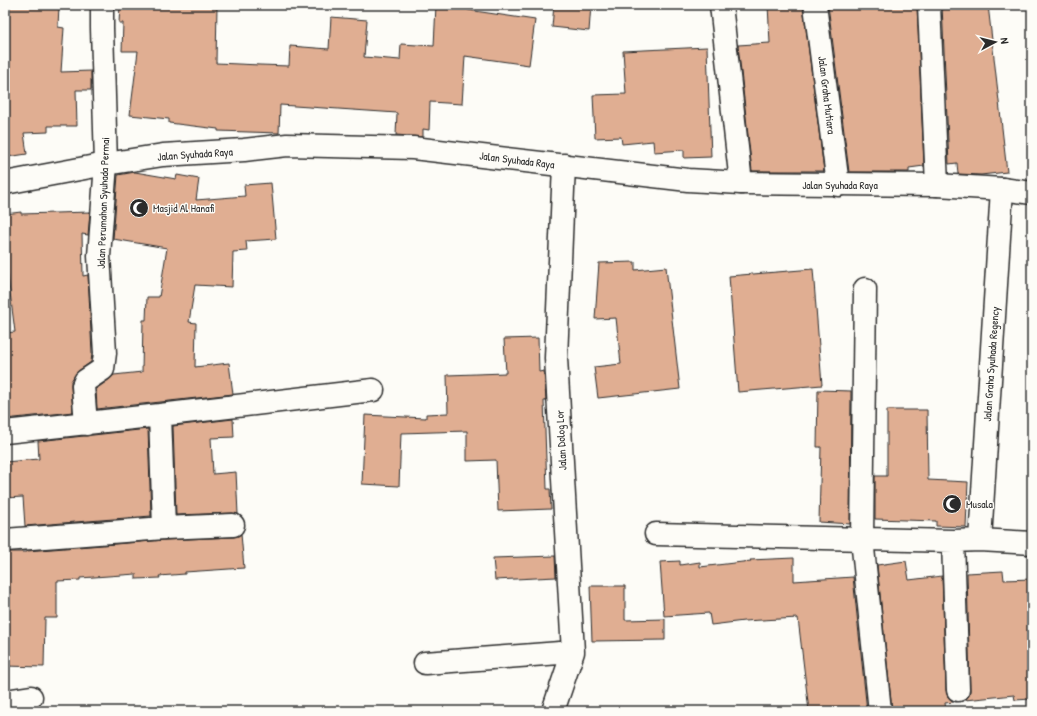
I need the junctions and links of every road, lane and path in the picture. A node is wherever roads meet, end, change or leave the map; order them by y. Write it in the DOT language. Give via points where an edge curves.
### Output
graph roads {
  1 [pos="102,5"];
  2 [pos="721,5"];
  3 [pos="815,5"];
  4 [pos="929,5"];
  5 [pos="106,164"];
  6 [pos="564,165"];
  7 [pos="5,183"];
  8 [pos="741,184"];
  9 [pos="838,185"];
  10 [pos="937,185"];
  11 [pos="1002,189"];
  12 [pos="1032,193"];
  13 [pos="865,289"];
  14 [pos="373,390"];
  15 [pos="160,415"];
  16 [pos="86,424"];
  17 [pos="5,432"];
  18 [pos="233,525"];
  19 [pos="164,528"];
  20 [pos="656,534"];
  21 [pos="862,539"];
  22 [pos="5,540"];
  23 [pos="980,540"];
  24 [pos="953,541"];
  25 [pos="1032,543"];
  26 [pos="573,652"];
  27 [pos="425,663"];
  28 [pos="958,690"];
  29 [pos="31,698"];
  30 [pos="5,701"];
  31 [pos="553,711"];
  32 [pos="880,711"];
  1 -- 5 [label="street, Jalan Perumahan Syuhada Permai"];
  2 -- 8 [label="street"];
  3 -- 9 [label="street, Jalan Graha Mutiara"];
  4 -- 10 [label="street"];
  5 -- 6 [label="street, Jalan Syuhada Raya" via="163,155 286,145 413,148"];
  5 -- 7 [label="street, Jalan Syuhada Raya"];
  5 -- 16 [label="street, Jalan Perumahan Syuhada Permai" via="99,256 105,353 103,368 85,381 83,386"];
  6 -- 8 [label="street, Jalan Syuhada Raya"];
  6 -- 26 [label="street, Jalan Dolog Lor" via="556,358"];
  8 -- 9 [label="street, Jalan Syuhada Raya"];
  9 -- 10 [label="street, Jalan Syuhada Raya"];
  10 -- 11 [label="street, Jalan Syuhada Raya"];
  11 -- 12 [label="street, Jalan Syuhada Raya"];
  11 -- 23 [label="street, Jalan Graha Syuhada Regency"];
  13 -- 21 [label="street"];
  14 -- 15 [label="street"];
  15 -- 16 [label="street"];
  15 -- 19 [label="street"];
  16 -- 17 [label="street"];
  18 -- 19 [label="street"];
  19 -- 22 [label="street"];
  20 -- 21 [label="street"];
  21 -- 24 [label="street"];
  21 -- 32 [label="street"];
  23 -- 24 [label="street"];
  23 -- 25 [label="street"];
  24 -- 28 [label="street"];
  26 -- 27 [label="street"];
  26 -- 31 [label="street, Jalan Dolog Lor"];
  29 -- 30 [label="street"];
}
